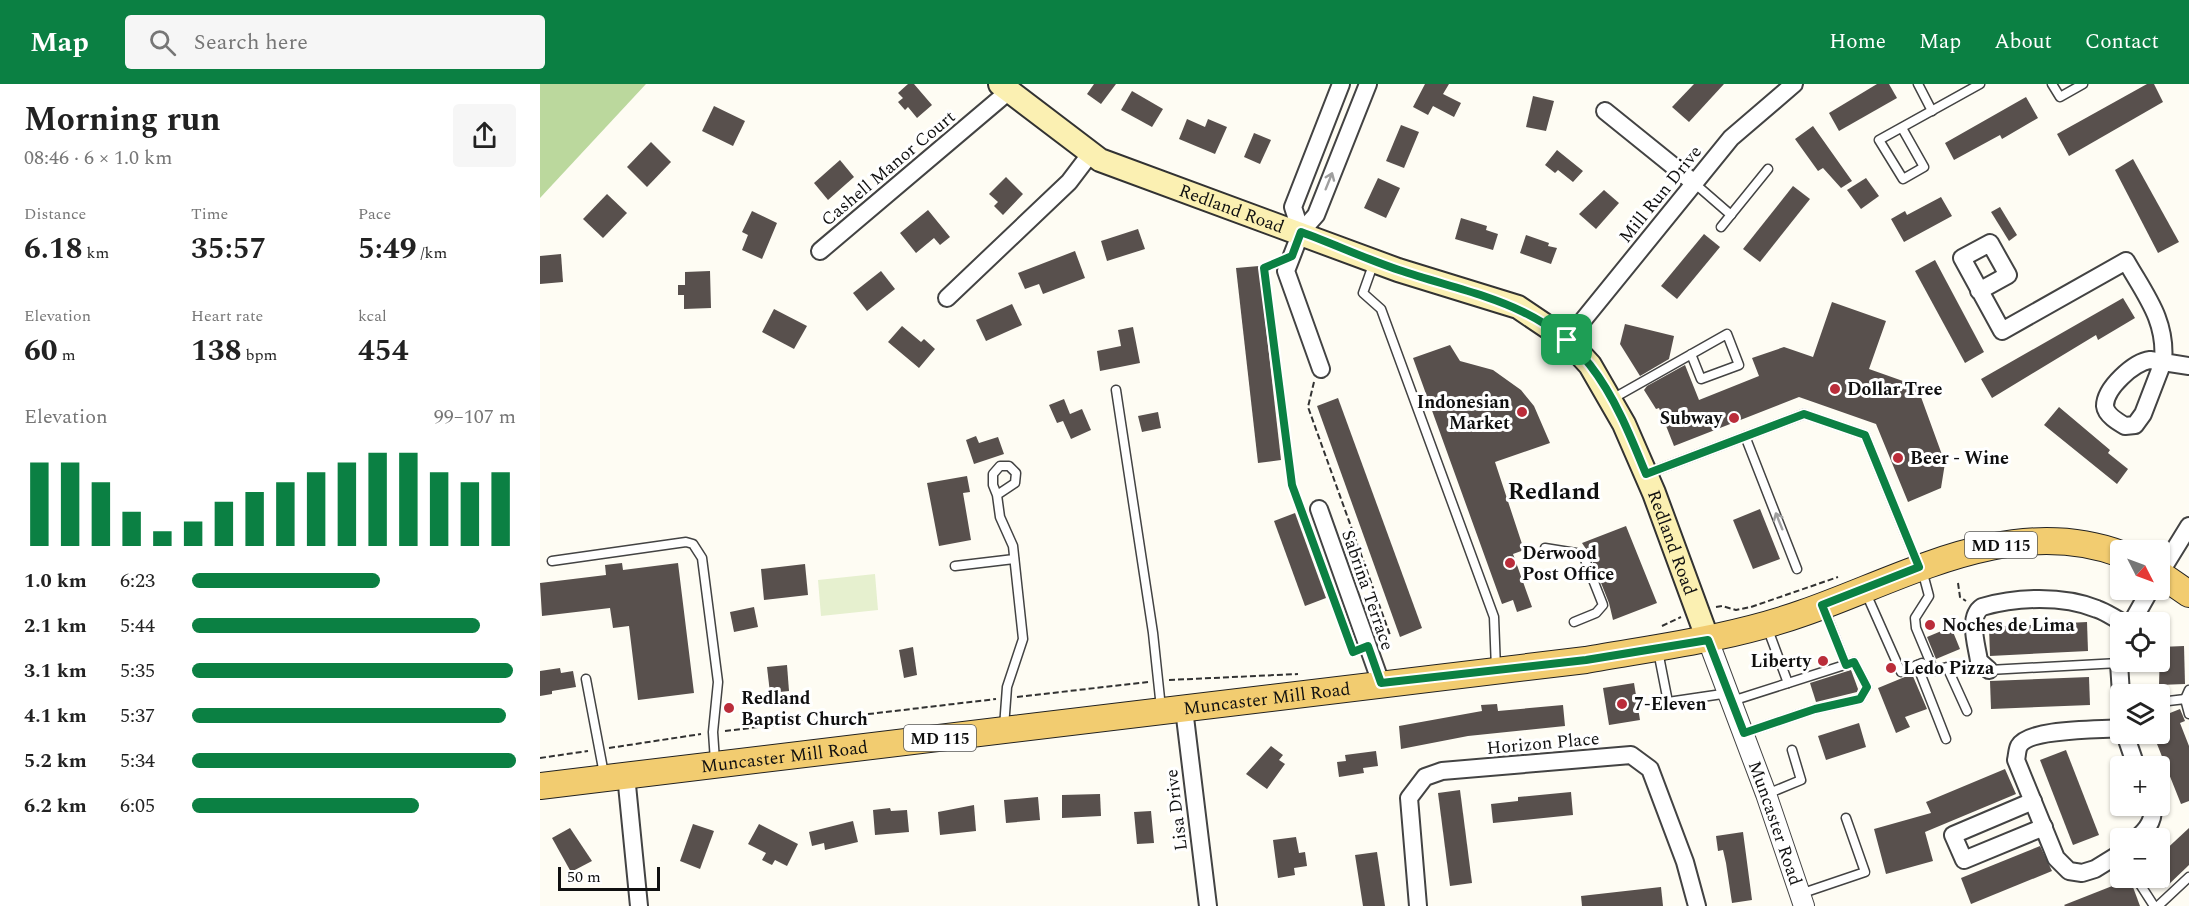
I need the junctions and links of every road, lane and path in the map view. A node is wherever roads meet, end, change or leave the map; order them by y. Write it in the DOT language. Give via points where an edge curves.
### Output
graph roads {
  1 [pos="1341,84"];
  2 [pos="1368,84"];
  3 [pos="1794,84"];
  4 [pos="1918,84"];
  5 [pos="1980,84"];
  6 [pos="2052,84"];
  7 [pos="2083,84"];
  8 [pos="1004,88"];
  9 [pos="1605,111"];
  10 [pos="1932,111"];
  11 [pos="1902,128"];
  12 [pos="1091,153"];
  13 [pos="1768,169"];
  14 [pos="1693,182"];
  15 [pos="1731,215"];
  16 [pos="1721,227"];
  17 [pos="1301,232"];
  18 [pos="820,251"];
  19 [pos="1292,256"];
  20 [pos="1374,260"];
  21 [pos="1978,291"];
  22 [pos="947,298"];
  23 [pos="1567,340"];
  24 [pos="1691,354"];
  25 [pos="2189,366"];
  26 [pos="1321,369"];
  27 [pos="1116,390"];
  28 [pos="1612,399"];
  29 [pos="1745,436"];
  30 [pos="1646,474"];
  31 [pos="998,495"];
  32 [pos="1319,509"];
  33 [pos="2189,526"];
  34 [pos="1545,548"];
  35 [pos="2110,551"];
  36 [pos="2170,557"];
  37 [pos="1014,559"];
  38 [pos="552,561"];
  39 [pos="955,566"];
  40 [pos="1920,567"];
  41 [pos="1797,569"];
  42 [pos="1325,574"];
  43 [pos="2170,580"];
  44 [pos="1958,583"];
  45 [pos="1864,589"];
  46 [pos="2189,594"];
  47 [pos="1822,605"];
  48 [pos="1977,610"];
  49 [pos="2110,616"];
  50 [pos="1574,622"];
  51 [pos="1766,624"];
  52 [pos="1708,640"];
  53 [pos="1368,646"];
  54 [pos="1657,648"];
  55 [pos="2110,660"];
  56 [pos="1846,665"];
  57 [pos="1917,665"];
  58 [pos="1496,670"];
  59 [pos="1989,670"];
  60 [pos="1934,671"];
  61 [pos="586,680"];
  62 [pos="1381,683"];
  63 [pos="1788,683"];
  64 [pos="2187,694"];
  65 [pos="1731,697"];
  66 [pos="2170,699"];
  67 [pos="1173,711"];
  68 [pos="1966,711"];
  69 [pos="2189,714"];
  70 [pos="2110,729"];
  71 [pos="1004,731"];
  72 [pos="1744,733"];
  73 [pos="1946,739"];
  74 [pos="1792,750"];
  75 [pos="715,765"];
  76 [pos="615,776"];
  77 [pos="540,786"];
  78 [pos="1766,794"];
  79 [pos="2033,801"];
  80 [pos="1846,818"];
  81 [pos="2044,827"];
  82 [pos="2110,860"];
  83 [pos="2189,877"];
  84 [pos="2143,888"];
  85 [pos="1802,900"];
  86 [pos="639,906"];
  87 [pos="1208,906"];
  88 [pos="1418,906"];
  89 [pos="1697,906"];
  90 [pos="2156,906"];
  1 -- 17 [label="street" via="1293,207"];
  17 -- 2 [label="street, one-way" via="1316,215"];
  3 -- 14 [label="street, Mill Run Drive" via="1731,138"];
  4 -- 10 [label="lane"];
  5 -- 10 [label="lane"];
  6 -- 7 [label="lane" via="2060,97"];
  8 -- 12 [label="main road, Redland Road"];
  8 -- 18 [label="street, Cashell Manor Court"];
  9 -- 14 [label="street"];
  10 -- 11 [label="lane"];
  11 -- 11 [label="lane" via="1879,140 1903,179 1924,167"];
  12 -- 17 [label="main road, Redland Road" via="1163,185"];
  12 -- 22 [label="street" via="1069,182"];
  13 -- 15 [label="lane"];
  14 -- 15 [label="lane"];
  14 -- 23 [label="street, Mill Run Drive"];
  15 -- 16 [label="lane"];
  17 -- 19 [label="street"];
  17 -- 20 [label="main road, Redland Road"];
  19 -- 26 [label="street" via="1286,271"];
  19 -- 42 [label="path" via="1264,268 1292,485"];
  20 -- 23 [label="main road, Redland Road" via="1518,307"];
  20 -- 58 [label="lane" via="1363,293 1380,309 1494,617"];
  21 -- 25 [label="street" via="2002,331 2126,261 2161,322 2165,341 2163,363"];
  23 -- 28 [label="main road, Redland Road" via="1590,365"];
  24 -- 24 [label="lane" via="1727,334 1739,365 1701,379"];
  24 -- 28 [label="lane"];
  26 -- 53 [label="path" via="1311,386 1308,407 1390,635"];
  27 -- 67 [label="lane" via="1154,633"];
  28 -- 30 [label="main road, Redland Road"];
  29 -- 30 [label="lane"];
  29 -- 40 [label="lane" via="1804,414 1865,435"];
  41 -- 29 [label="lane, one-way"];
  30 -- 52 [label="main road, Redland Road"];
  31 -- 37 [label="lane" via="999,517 1013,546"];
  32 -- 53 [label="street, Sabrina Terrace"];
  33 -- 36 [label="street"];
  34 -- 50 [label="lane" via="1576,553 1588,565 1603,605 1596,613"];
  35 -- 40 [label="main road, Muncaster Mill Road / MD 115" via="2041,540 2001,545"];
  37 -- 39 [label="lane"];
  37 -- 71 [label="lane" via="1023,639 1007,687"];
  38 -- 75 [label="lane" via="693,544 702,558 718,682 713,732"];
  40 -- 45 [label="main road, Muncaster Mill Road / MD 115"];
  40 -- 60 [label="lane" via="1929,596 1915,618 1916,628"];
  43 -- 46 [label="main road"];
  44 -- 48 [label="path" via="1960,597"];
  45 -- 47 [label="main road, Muncaster Mill Road / MD 115"];
  45 -- 57 [label="lane" via="1901,672"];
  47 -- 51 [label="main road, Muncaster Mill Road / MD 115"];
  47 -- 56 [label="lane"];
  48 -- 49 [label="street" via="1995,603 2067,601"];
  48 -- 59 [label="street" via="1974,625 1979,661"];
  51 -- 52 [label="main road, Muncaster Mill Road / MD 115"];
  51 -- 63 [label="lane"];
  52 -- 54 [label="main road, Muncaster Mill Road / MD 115"];
  52 -- 65 [label="street, Muncaster Road"];
  53 -- 62 [label="street, Sabrina Terrace"];
  54 -- 58 [label="main road, Muncaster Mill Road / MD 115"];
  54 -- 65 [label="lane" via="1668,702"];
  55 -- 59 [label="lane"];
  56 -- 63 [label="lane"];
  56 -- 72 [label="lane" via="1854,662 1867,687 1860,699 1815,709"];
  57 -- 60 [label="lane" via="1922,663"];
  57 -- 73 [label="lane"];
  58 -- 62 [label="main road, Muncaster Mill Road / MD 115"];
  60 -- 68 [label="lane" via="1947,667"];
  61 -- 76 [label="lane"];
  62 -- 67 [label="main road, Muncaster Mill Road / MD 115"];
  63 -- 65 [label="lane"];
  64 -- 66 [label="lane"];
  64 -- 69 [label="lane"];
  65 -- 72 [label="street, Muncaster Road"];
  67 -- 71 [label="main road, Muncaster Mill Road / MD 115"];
  67 -- 87 [label="street, Lisa Drive"];
  70 -- 79 [label="street" via="2043,732 2027,738 2019,746 2016,760"];
  71 -- 75 [label="main road, Muncaster Mill Road / MD 115"];
  72 -- 78 [label="street, Muncaster Road"];
  74 -- 78 [label="lane" via="1801,780"];
  75 -- 76 [label="main road, Muncaster Mill Road / MD 115"];
  76 -- 77 [label="main road, Muncaster Mill Road / MD 115"];
  76 -- 86 [label="street"];
  78 -- 85 [label="street, Muncaster Road"];
  79 -- 81 [label="street"];
  79 -- 81 [label="street" via="1953,835 1964,860"];
  80 -- 85 [label="lane" via="1864,872"];
  81 -- 82 [label="street" via="2056,858 2069,871 2082,873"];
  83 -- 90 [label="lane"];
  84 -- 90 [label="lane"];
  88 -- 89 [label="street, Horizon Place" via="1409,798 1425,777 1442,771 1631,755 1650,769"];
}
